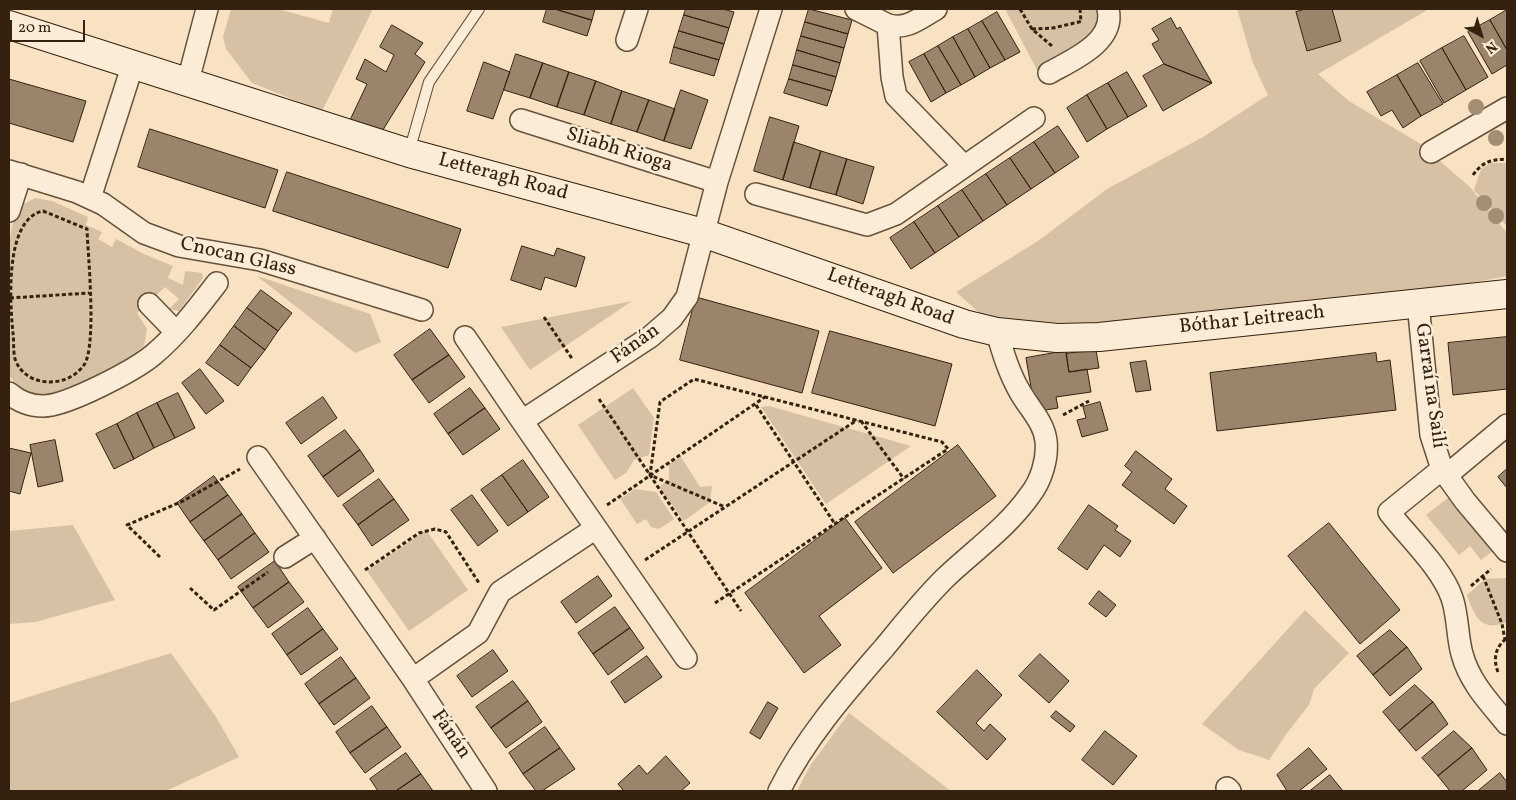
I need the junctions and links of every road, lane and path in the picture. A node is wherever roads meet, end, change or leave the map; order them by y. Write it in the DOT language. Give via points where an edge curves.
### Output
graph roads {
  1 [pos="207,9"];
  2 [pos="479,9"];
  3 [pos="637,9"];
  4 [pos="771,9"];
  5 [pos="856,9"];
  6 [pos="936,9"];
  7 [pos="1020,9"];
  8 [pos="1080,9"];
  9 [pos="1109,12"];
  10 [pos="1081,22"];
  11 [pos="9,25"];
  12 [pos="888,26"];
  13 [pos="1032,29"];
  14 [pos="627,40"];
  15 [pos="1069,62"];
  16 [pos="133,64"];
  17 [pos="1049,73"];
  18 [pos="188,81"];
  19 [pos="1506,113"];
  20 [pos="1034,118"];
  21 [pos="521,120"];
  22 [pos="1431,152"];
  23 [pos="409,153"];
  24 [pos="1507,159"];
  25 [pos="964,166"];
  26 [pos="15,172"];
  27 [pos="1473,175"];
  28 [pos="717,182"];
  29 [pos="756,194"];
  30 [pos="90,198"];
  31 [pos="9,211"];
  32 [pos="703,233"];
  33 [pos="217,283"];
  34 [pos="89,293"];
  35 [pos="1507,294"];
  36 [pos="10,298"];
  37 [pos="1418,303"];
  38 [pos="149,304"];
  39 [pos="422,310"];
  40 [pos="544,317"];
  41 [pos="176,332"];
  42 [pos="997,332"];
  43 [pos="465,337"];
  44 [pos="586,379"];
  45 [pos="9,393"];
  46 [pos="765,397"];
  47 [pos="1089,401"];
  48 [pos="756,405"];
  49 [pos="522,421"];
  50 [pos="859,421"];
  51 [pos="1507,425"];
  52 [pos="1043,428"];
  53 [pos="258,456"];
  54 [pos="794,462"];
  55 [pos="1444,472"];
  56 [pos="650,475"];
  57 [pos="904,479"];
  58 [pos="725,507"];
  59 [pos="592,523"];
  60 [pos="835,524"];
  61 [pos="688,531"];
  62 [pos="315,538"];
  63 [pos="160,557"];
  64 [pos="286,557"];
  65 [pos="1501,558"];
  66 [pos="626,572"];
  67 [pos="1483,576"];
  68 [pos="346,583"];
  69 [pos="190,588"];
  70 [pos="500,592"];
  71 [pos="730,594"];
  72 [pos="1453,601"];
  73 [pos="715,603"];
  74 [pos="741,611"];
  75 [pos="1506,639"];
  76 [pos="686,658"];
  77 [pos="412,679"];
  78 [pos="1501,680"];
  79 [pos="1507,724"];
  80 [pos="486,791"];
  81 [pos="779,791"];
  1 -- 18 [label="street"];
  2 -- 23 [label="lane" via="429,82"];
  3 -- 14 [label="street"];
  4 -- 28 [label="street"];
  5 -- 12 [label="street"];
  6 -- 12 [label="street" via="907,26"];
  7 -- 13 [label="path"];
  8 -- 10 [label="path"];
  9 -- 10 [label="path"];
  9 -- 15 [label="street" via="1104,33 1096,44"];
  10 -- 13 [label="path"];
  11 -- 16 [label="street, Letteragh Road"];
  12 -- 25 [label="street" via="896,96"];
  13 -- 15 [label="path"];
  15 -- 17 [label="street"];
  16 -- 18 [label="street, Letteragh Road"];
  16 -- 30 [label="street"];
  18 -- 23 [label="street, Letteragh Road"];
  19 -- 22 [label="street"];
  20 -- 25 [label="street"];
  21 -- 28 [label="street, Sliabh Rioga"];
  23 -- 32 [label="street, Letteragh Road"];
  24 -- 27 [label="path" via="1480,164"];
  25 -- 29 [label="street" via="896,214 867,225"];
  26 -- 30 [label="street, Cnocan Glass"];
  26 -- 31 [label="street, Cnocan Glass"];
  28 -- 32 [label="street"];
  30 -- 39 [label="street, Cnocan Glass" via="144,233 179,246 260,260"];
  32 -- 42 [label="street, Letteragh Road" via="926,312"];
  32 -- 44 [label="street, Fánán" via="687,297 672,318 650,337"];
  33 -- 41 [label="street, Cnocan Glass"];
  34 -- 36 [label="path"];
  34 -- 36 [label="path" via="88,229 43,211 36,212 28,220 15,247"];
  34 -- 36 [label="path" via="87,359 78,371 47,383 32,380 15,359"];
  35 -- 37 [label="street, Bóthar Leitreach"];
  37 -- 42 [label="street, Bóthar Leitreach" via="1098,337 1057,338"];
  37 -- 55 [label="street, Garraí na Sailí" via="1431,435"];
  38 -- 41 [label="street"];
  40 -- 44 [label="path"];
  41 -- 45 [label="street, Cnocan Glass" via="152,356 73,398 44,406 17,401"];
  42 -- 52 [label="street" via="1019,391"];
  43 -- 49 [label="street"];
  44 -- 49 [label="street, Fánán"];
  44 -- 56 [label="path"];
  46 -- 48 [label="path"];
  46 -- 50 [label="path"];
  46 -- 56 [label="path" via="694,379 683,386 660,402"];
  47 -- 52 [label="path"];
  48 -- 54 [label="path"];
  48 -- 56 [label="path"];
  49 -- 59 [label="street"];
  50 -- 54 [label="path"];
  50 -- 57 [label="path"];
  50 -- 57 [label="path" via="942,442 948,449"];
  51 -- 55 [label="street, Garraí na Sailí"];
  52 -- 81 [label="street" via="1046,443 1044,467 1015,516 944,579 878,654 810,737"];
  53 -- 62 [label="street, Fánán"];
  53 -- 63 [label="path" via="250,464 182,501 127,525"];
  54 -- 58 [label="path"];
  54 -- 60 [label="path"];
  55 -- 65 [label="street, Garraí na Sailí"];
  55 -- 72 [label="street, Garraí na Sailí" via="1388,512 1442,579"];
  56 -- 58 [label="path"];
  56 -- 59 [label="path"];
  56 -- 61 [label="path"];
  57 -- 60 [label="path"];
  58 -- 61 [label="path"];
  59 -- 66 [label="street"];
  59 -- 70 [label="street"];
  60 -- 71 [label="path"];
  61 -- 66 [label="path"];
  61 -- 71 [label="path"];
  62 -- 64 [label="street"];
  62 -- 68 [label="street, Fánán"];
  64 -- 69 [label="path" via="214,610"];
  65 -- 67 [label="path"];
  66 -- 76 [label="street"];
  67 -- 72 [label="path"];
  67 -- 75 [label="path"];
  68 -- 70 [label="path" via="419,533 435,529 446,532 482,587"];
  68 -- 77 [label="street, Fánán"];
  70 -- 77 [label="street" via="478,633"];
  71 -- 73 [label="path"];
  71 -- 74 [label="path"];
  72 -- 79 [label="street, Garraí na Sailí" via="1462,655 1469,675"];
  75 -- 78 [label="path" via="1498,646 1495,656"];
  77 -- 80 [label="street, Fánán"];
}
